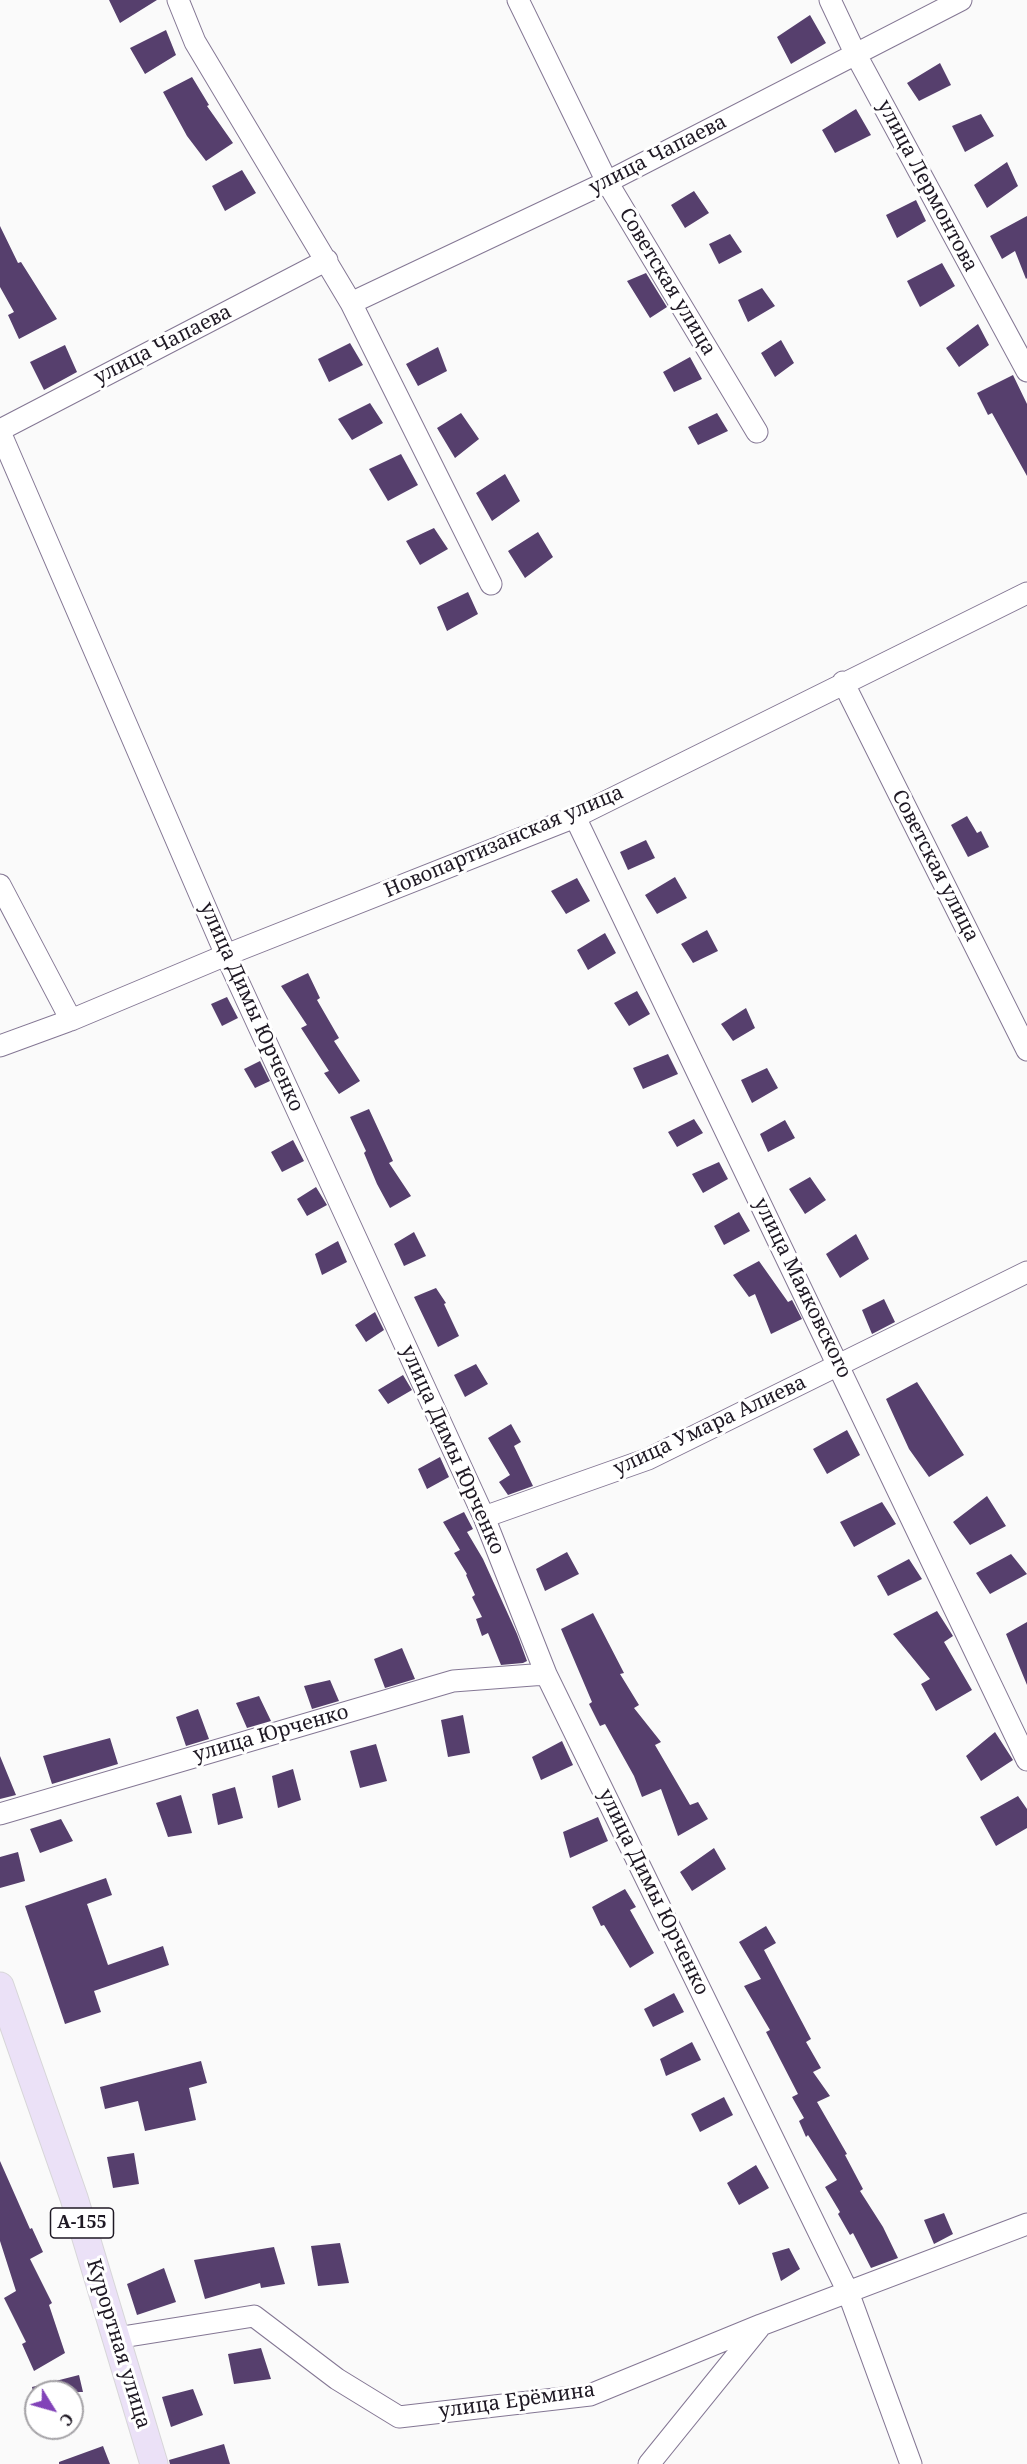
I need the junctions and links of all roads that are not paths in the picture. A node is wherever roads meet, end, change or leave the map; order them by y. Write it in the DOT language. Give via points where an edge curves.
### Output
graph roads {
  1 [pos="518,0"];
  2 [pos="830,0"];
  3 [pos="961,0"];
  4 [pos="182,1"];
  5 [pos="855,53"];
  6 [pos="607,182"];
  7 [pos="327,260"];
  8 [pos="351,303"];
  9 [pos="1027,371"];
  10 [pos="0,431"];
  11 [pos="757,432"];
  12 [pos="491,585"];
  13 [pos="1027,593"];
  14 [pos="843,682"];
  15 [pos="576,817"];
  16 [pos="0,885"];
  17 [pos="226,955"];
  18 [pos="71,1020"];
  19 [pos="0,1046"];
  20 [pos="1027,1050"];
  21 [pos="1027,1272"];
  22 [pos="839,1365"];
  23 [pos="484,1517"];
  24 [pos="546,1674"];
  25 [pos="1027,1760"];
  26 [pos="0,1814"];
  27 [pos="0,1986"];
  28 [pos="1027,2224"];
  29 [pos="848,2292"];
  30 [pos="761,2325"];
  31 [pos="116,2338"];
  32 [pos="154,2464"];
  33 [pos="649,2464"];
  34 [pos="911,2464"];
  1 -- 6 [label="street, Советская улица"];
  2 -- 5 [label="street, улица Лермонтова"];
  3 -- 5 [label="street, улица Чапаева"];
  4 -- 7 [label="street" via="195,42"];
  5 -- 6 [label="street, улица Чапаева"];
  5 -- 9 [label="street, улица Лермонтова"];
  6 -- 8 [label="street, улица Чапаева"];
  6 -- 11 [label="street, Советская улица"];
  7 -- 8 [label="street"];
  7 -- 10 [label="street, улица Чапаева"];
  8 -- 12 [label="street"];
  10 -- 17 [label="street, улица Димы Юрченко"];
  13 -- 14 [label="street, Новопартизанская улица"];
  14 -- 15 [label="street, Новопартизанская улица"];
  14 -- 20 [label="street, Советская улица"];
  15 -- 17 [label="street, Новопартизанская улица"];
  15 -- 22 [label="street, улица Маяковского"];
  16 -- 18 [label="street"];
  17 -- 18 [label="street, Новопартизанская улица"];
  17 -- 23 [label="street, улица Димы Юрченко"];
  18 -- 19 [label="street, Новопартизанская улица"];
  21 -- 22 [label="street, улица Умара Алиева"];
  22 -- 23 [label="street, улица Умара Алиева" via="648,1459"];
  22 -- 25 [label="street, улица Маяковского"];
  23 -- 24 [label="street, улица Димы Юрченко"];
  24 -- 26 [label="street, улица Юрченко" via="453,1681"];
  24 -- 29 [label="street, улица Димы Юрченко"];
  27 -- 31 [label="main road, Курортная улица / А-155" via="74,2198"];
  28 -- 29 [label="street, улица Ерёмина"];
  29 -- 30 [label="street, улица Ерёмина"];
  29 -- 34 [label="street, улица Димы Юрченко"];
  30 -- 31 [label="street, улица Ерёмина" via="590,2395 399,2417 337,2379 254,2316"];
  30 -- 33 [label="street"];
  31 -- 32 [label="main road, Курортная улица / А-155"];
}
